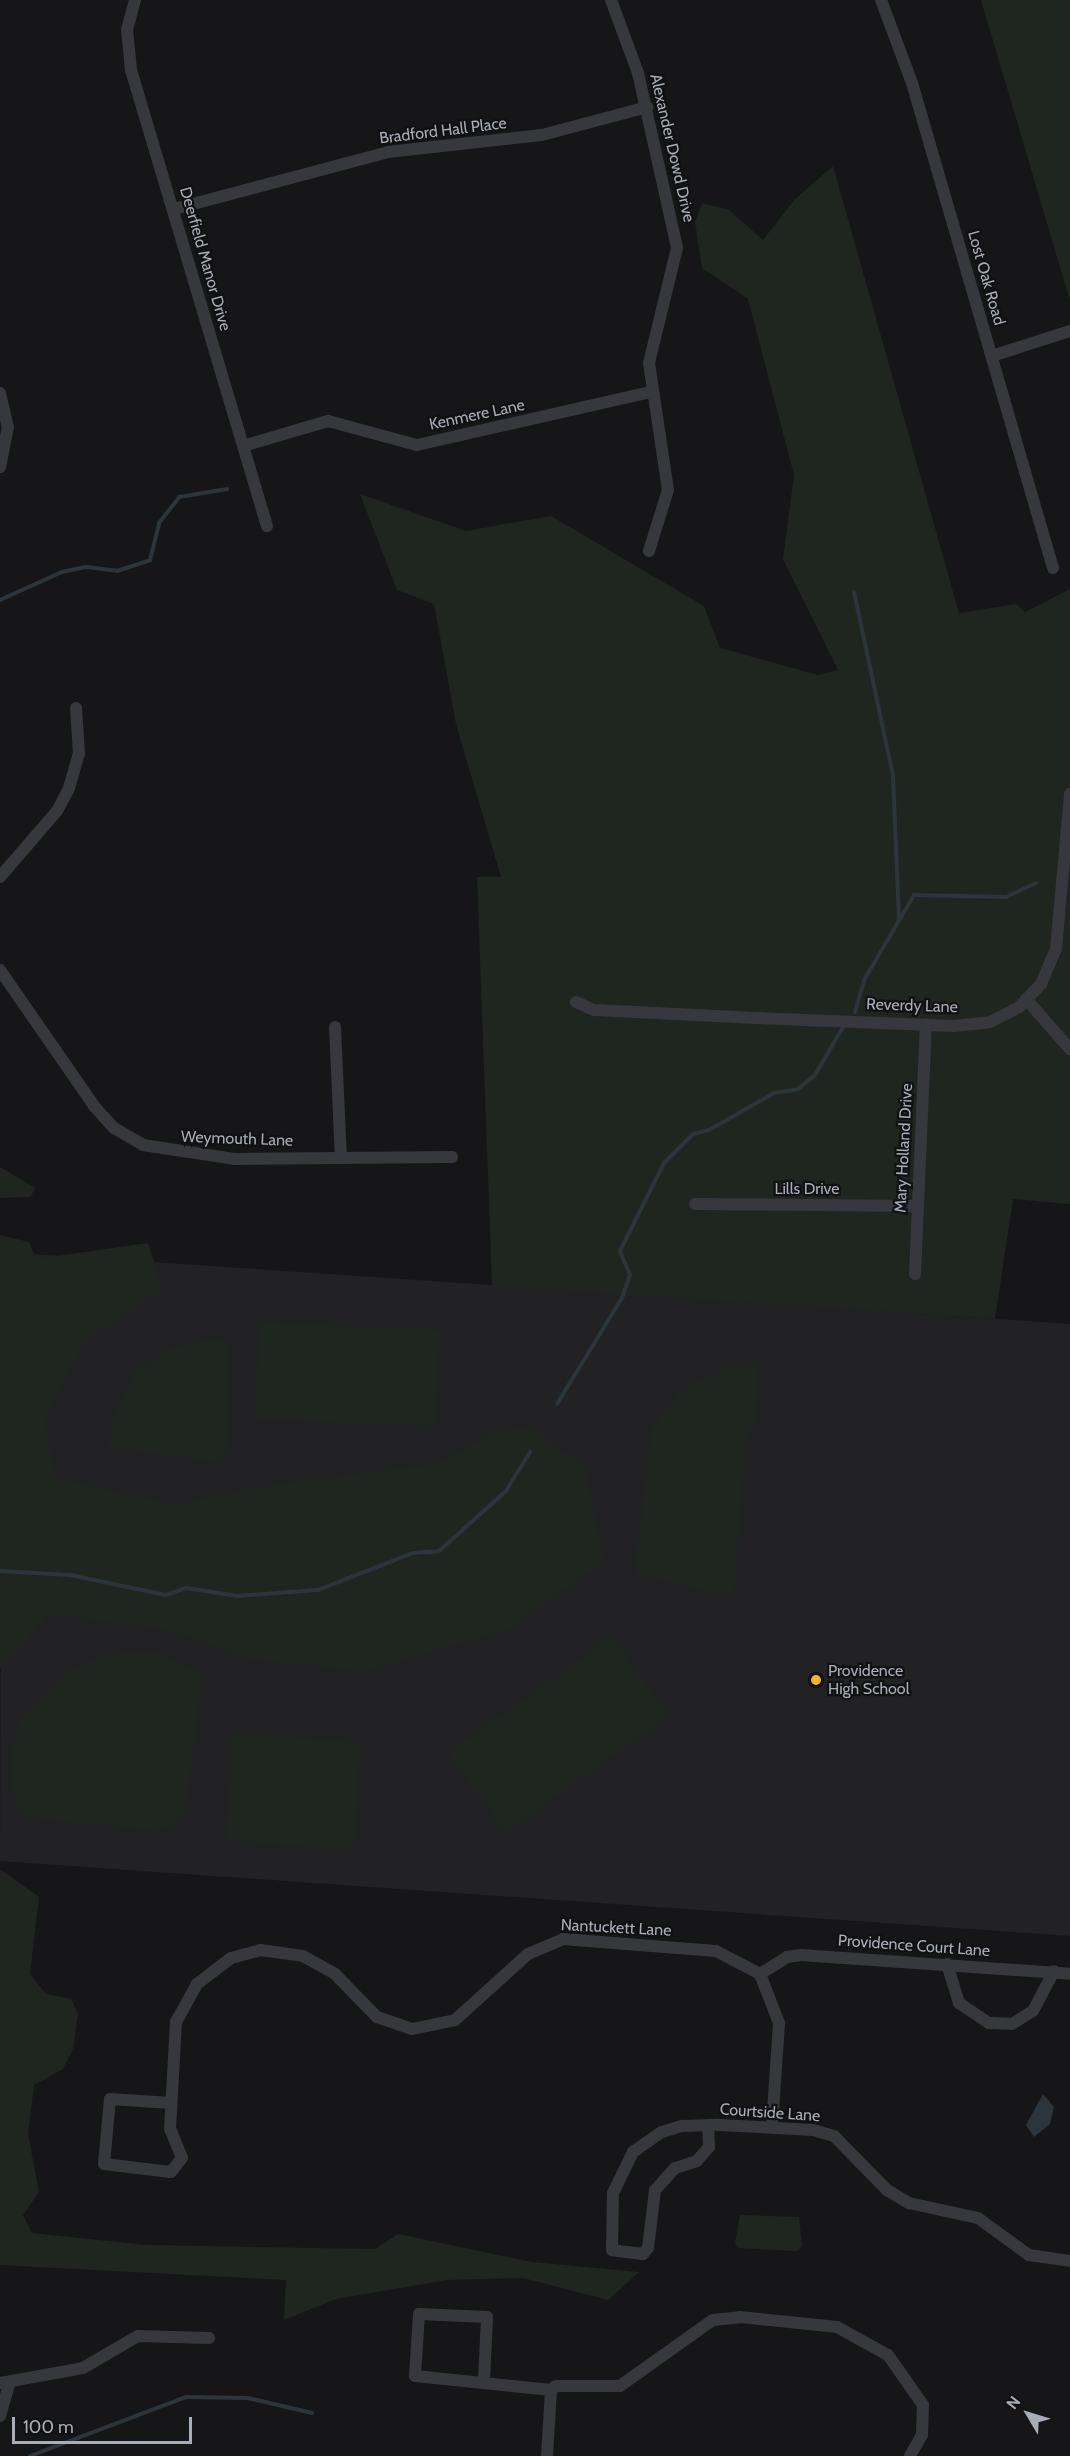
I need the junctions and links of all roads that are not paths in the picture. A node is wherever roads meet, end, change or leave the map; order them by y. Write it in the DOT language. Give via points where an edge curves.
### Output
graph roads {
  1 [pos="135,0"];
  2 [pos="611,0"];
  3 [pos="881,0"];
  4 [pos="647,106"];
  5 [pos="174,209"];
  6 [pos="1070,331"];
  7 [pos="992,356"];
  8 [pos="651,392"];
  9 [pos="0,393"];
  10 [pos="243,446"];
  11 [pos="0,467"];
  12 [pos="267,526"];
  13 [pos="649,551"];
  14 [pos="1053,568"];
  15 [pos="76,708"];
  16 [pos="1070,794"];
  17 [pos="0,878"];
  18 [pos="0,970"];
  19 [pos="1026,999"];
  20 [pos="576,1002"];
  21 [pos="926,1024"];
  22 [pos="335,1027"];
  23 [pos="1070,1049"];
  24 [pos="452,1157"];
  25 [pos="341,1158"];
  26 [pos="696,1204"];
  27 [pos="918,1206"];
  28 [pos="915,1274"];
  29 [pos="947,1964"];
  30 [pos="1054,1971"];
  31 [pos="760,1974"];
  32 [pos="1070,1974"];
  33 [pos="171,2103"];
  34 [pos="708,2126"];
  35 [pos="772,2127"];
  36 [pos="1070,2261"];
  37 [pos="209,2338"];
  38 [pos="484,2381"];
  39 [pos="5,2383"];
  40 [pos="551,2390"];
  41 [pos="0,2416"];
  42 [pos="547,2456"];
  43 [pos="910,2456"];
  1 -- 5 [label="street, Deerfield Manor Drive" via="127,29 131,70"];
  2 -- 4 [label="street, Alexander Dowd Drive"];
  3 -- 7 [label="street, Lost Oak Road" via="912,83"];
  4 -- 5 [label="street, Bradford Hall Place" via="543,135 388,152"];
  4 -- 8 [label="street, Alexander Dowd Drive" via="677,248 649,363"];
  5 -- 10 [label="street, Deerfield Manor Drive"];
  6 -- 7 [label="street"];
  7 -- 14 [label="street, Lost Oak Road"];
  8 -- 10 [label="street, Kenmere Lane" via="417,445 328,421"];
  8 -- 13 [label="street, Alexander Dowd Drive" via="666,454 668,490"];
  9 -- 11 [label="street" via="8,427"];
  10 -- 12 [label="street, Deerfield Manor Drive"];
  15 -- 17 [label="street" via="79,754 65,798"];
  16 -- 19 [label="street, Reverdy Lane" via="1056,950 1041,984"];
  18 -- 25 [label="street, Weymouth Lane" via="94,1106 122,1134 162,1151 192,1155"];
  19 -- 21 [label="street, Reverdy Lane" via="990,1022"];
  19 -- 23 [label="street"];
  20 -- 21 [label="street, Reverdy Lane" via="594,1010"];
  21 -- 27 [label="street, Mary Holland Drive"];
  22 -- 25 [label="street"];
  24 -- 25 [label="street, Weymouth Lane"];
  26 -- 27 [label="street, Lills Drive"];
  27 -- 28 [label="street, Mary Holland Drive"];
  29 -- 30 [label="street, Providence Court Lane"];
  29 -- 30 [label="street" via="959,2003 988,2023 1012,2024 1033,2011"];
  29 -- 31 [label="street, Providence Court Lane" via="801,1955 787,1957"];
  30 -- 32 [label="street, Providence Court Lane"];
  31 -- 33 [label="street, Nantuckett Lane" via="716,1950 552,1941 528,1954 455,2020 412,2029 377,2017 316,1961 260,1950 217,1965 182,2006 174,2034"];
  31 -- 35 [label="street" via="779,2023"];
  33 -- 33 [label="street, Nantuckett Lane" via="171,2139 182,2158 171,2172 104,2164 110,2099"];
  34 -- 34 [label="street, Courtside Lane" via="662,2132 633,2152 613,2193 612,2250 643,2254 655,2190 675,2168 697,2161 709,2147"];
  34 -- 35 [label="street, Courtside Lane"];
  35 -- 36 [label="street, Courtside Lane" via="834,2136 887,2190 909,2203 978,2218 1029,2255"];
  37 -- 39 [label="street" via="138,2336 82,2368"];
  38 -- 38 [label="street" via="415,2376 418,2314 487,2317"];
  38 -- 40 [label="street"];
  39 -- 41 [label="street"];
  40 -- 42 [label="street"];
  40 -- 43 [label="street" via="630,2381 713,2320 815,2322 855,2334 900,2368 925,2416"];
}
